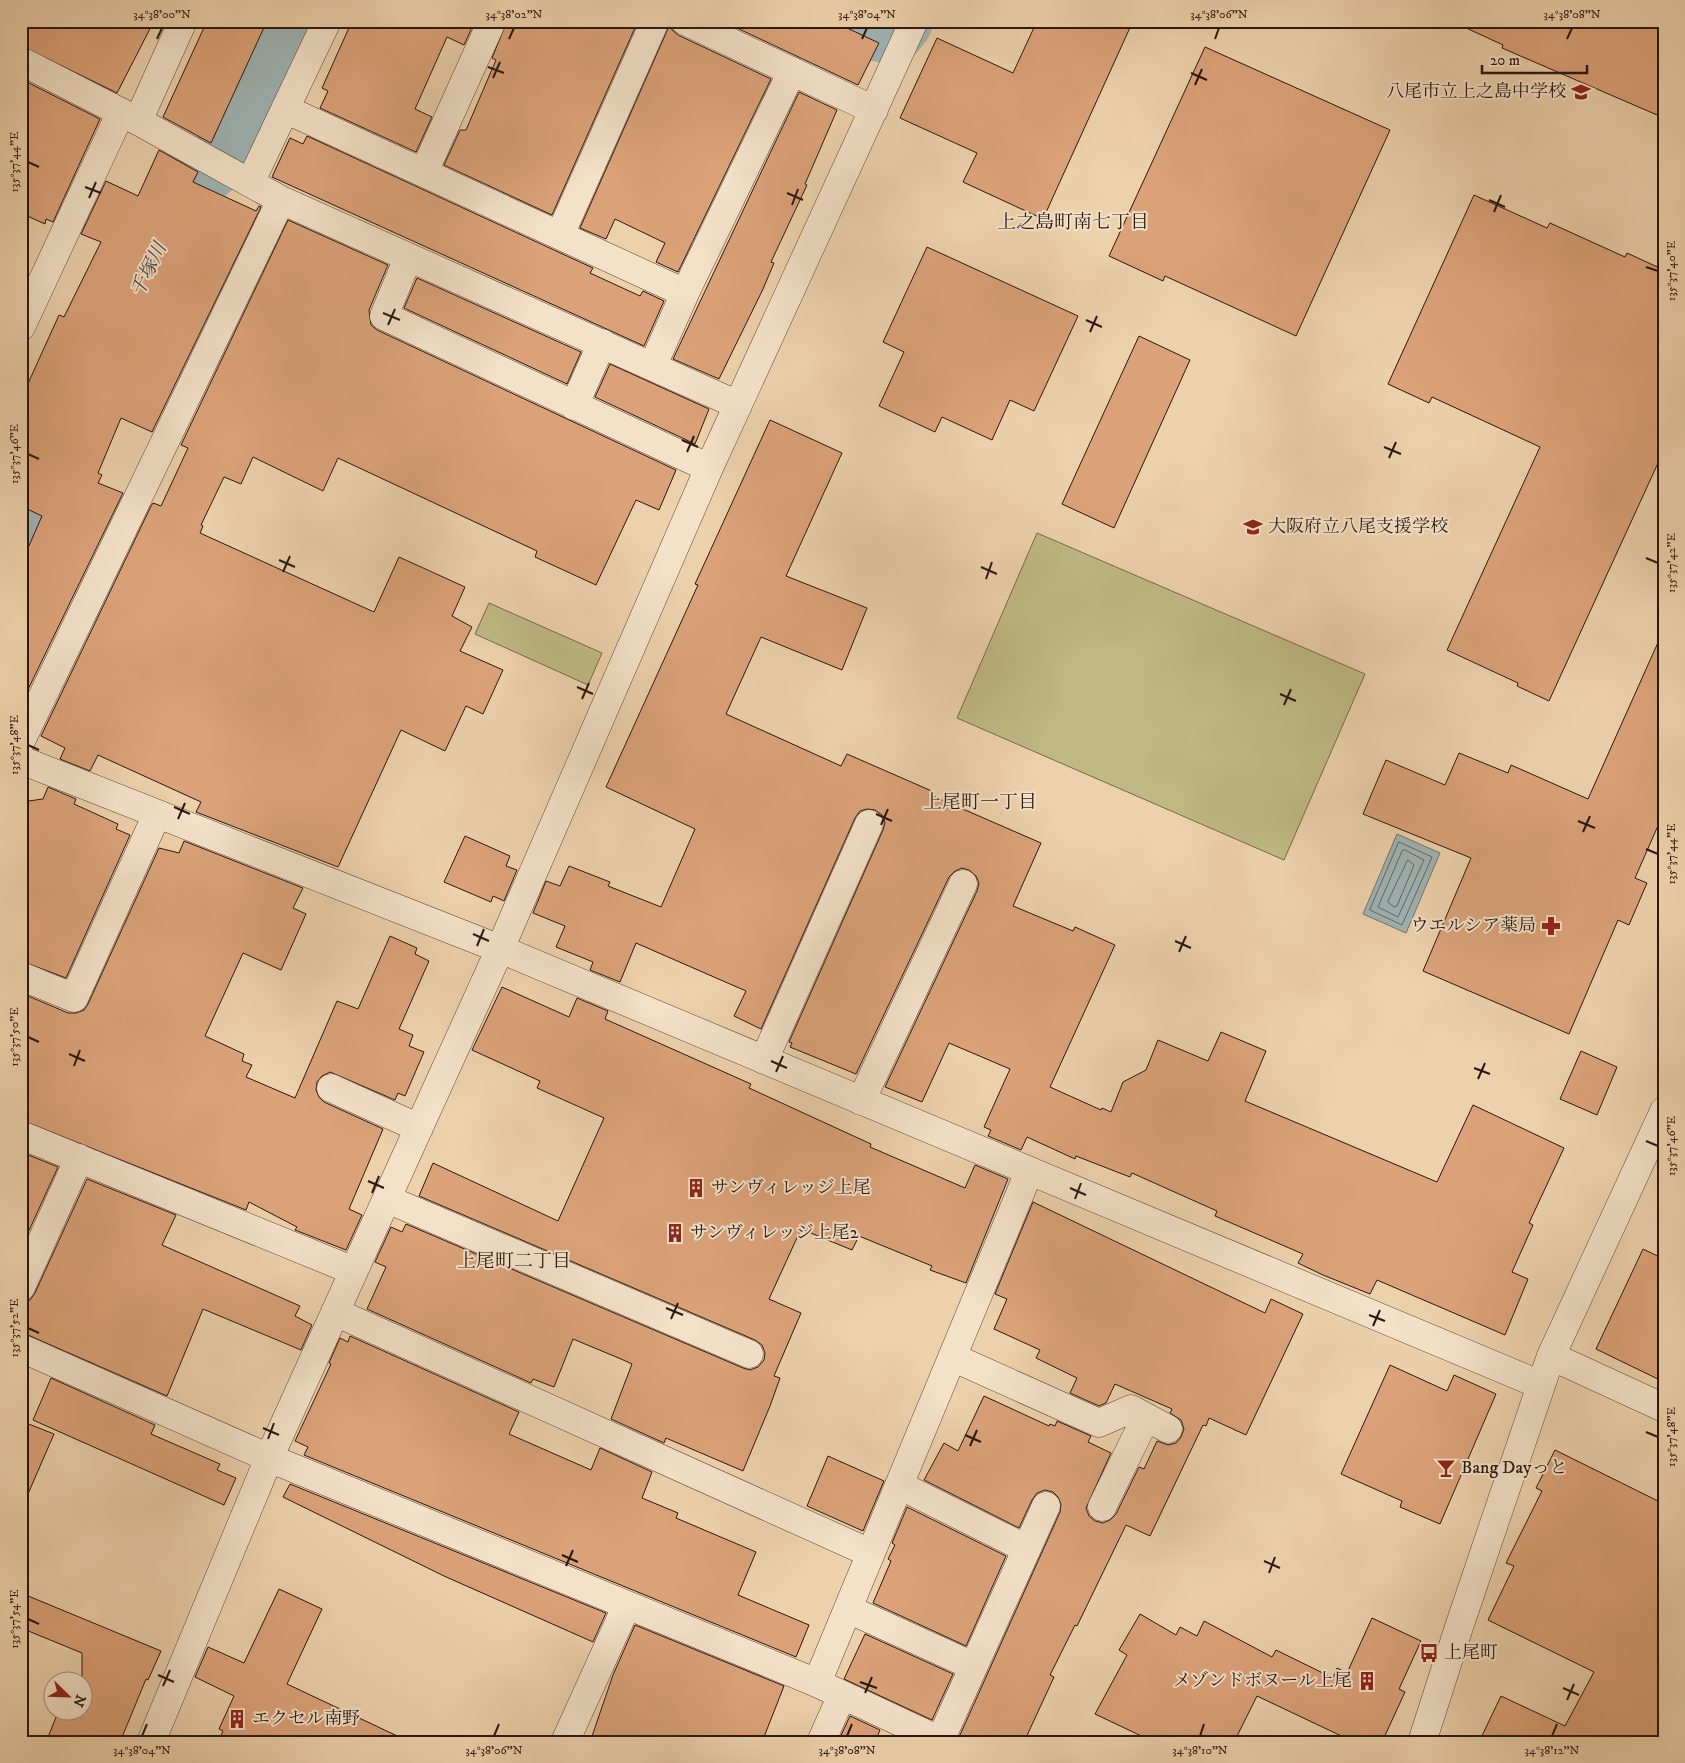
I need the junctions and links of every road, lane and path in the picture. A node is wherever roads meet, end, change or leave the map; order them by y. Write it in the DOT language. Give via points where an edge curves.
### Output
graph roads {
  1 [pos="183,21"];
  2 [pos="327,21"];
  3 [pos="492,21"];
  4 [pos="654,21"];
  5 [pos="685,21"];
  6 [pos="914,21"];
  7 [pos="21,61"];
  8 [pos="792,71"];
  9 [pos="285,109"];
  10 [pos="874,110"];
  11 [pos="130,116"];
  12 [pos="424,172"];
  13 [pos="250,183"];
  14 [pos="281,200"];
  15 [pos="560,235"];
  16 [pos="408,258"];
  17 [pos="684,293"];
  18 [pos="21,327"];
  19 [pos="602,343"];
  20 [pos="653,365"];
  21 [pos="738,405"];
  22 [pos="574,406"];
  23 [pos="709,468"];
  24 [pos="23,760"];
  25 [pos="157,814"];
  26 [pos="869,824"];
  27 [pos="963,884"];
  28 [pos="500,949"];
  29 [pos="21,976"];
  30 [pos="764,1060"];
  31 [pos="331,1088"];
  32 [pos="861,1101"];
  33 [pos="1664,1111"];
  34 [pos="419,1128"];
  35 [pos="21,1135"];
  36 [pos="79,1158"];
  37 [pos="1029,1172"];
  38 [pos="387,1199"];
  39 [pos="354,1271"];
  40 [pos="21,1287"];
  41 [pos="335,1312"];
  42 [pos="749,1354"];
  43 [pos="1552,1356"];
  44 [pos="952,1357"];
  45 [pos="24,1358"];
  46 [pos="1541,1385"];
  47 [pos="1664,1408"];
  48 [pos="269,1458"];
  49 [pos="899,1485"];
  50 [pos="1046,1506"];
  51 [pos="1102,1507"];
  52 [pos="1026,1548"];
  53 [pos="870,1553"];
  54 [pos="627,1605"];
  55 [pos="848,1610"];
  56 [pos="973,1666"];
  57 [pos="817,1683"];
  58 [pos="842,1695"];
  59 [pos="897,1732"];
  60 [pos="942,1741"];
  61 [pos="151,1742"];
  62 [pos="565,1742"];
  63 [pos="821,1742"];
  64 [pos="1422,1742"];
  1 -- 11 [label="street"];
  2 -- 9 [label="street"];
  3 -- 12 [label="street"];
  4 -- 15 [label="street"];
  5 -- 8 [label="street"];
  6 -- 10 [label="street"];
  7 -- 11 [label="street"];
  8 -- 10 [label="street"];
  8 -- 17 [label="street"];
  9 -- 12 [label="street"];
  9 -- 13 [label="street"];
  10 -- 21 [label="street"];
  11 -- 13 [label="street"];
  11 -- 18 [label="street"];
  12 -- 15 [label="street"];
  13 -- 14 [label="street"];
  14 -- 16 [label="street"];
  14 -- 24 [label="street"];
  15 -- 17 [label="street"];
  16 -- 19 [label="street"];
  16 -- 22 [label="street" via="384,316"];
  17 -- 20 [label="street"];
  19 -- 20 [label="street"];
  19 -- 22 [label="street"];
  20 -- 21 [label="street"];
  21 -- 23 [label="street"];
  22 -- 23 [label="street"];
  23 -- 28 [label="street"];
  24 -- 25 [label="street"];
  25 -- 28 [label="street"];
  25 -- 29 [label="street" via="74,998"];
  26 -- 30 [label="street"];
  27 -- 32 [label="street"];
  28 -- 30 [label="street"];
  28 -- 34 [label="street"];
  30 -- 32 [label="street"];
  31 -- 34 [label="street"];
  32 -- 37 [label="street"];
  33 -- 43 [label="street"];
  34 -- 38 [label="street"];
  35 -- 36 [label="street"];
  36 -- 39 [label="street"];
  36 -- 40 [label="street"];
  37 -- 44 [label="street"];
  37 -- 46 [label="street"];
  38 -- 39 [label="street"];
  38 -- 42 [label="street"];
  39 -- 41 [label="street"];
  41 -- 48 [label="street"];
  41 -- 53 [label="street"];
  43 -- 46 [label="street"];
  43 -- 47 [label="street"];
  44 -- 49 [label="street"];
  44 -- 51 [label="street" via="1099,1423 1130,1409 1157,1423"];
  45 -- 48 [label="street"];
  46 -- 64 [label="street"];
  48 -- 54 [label="street"];
  48 -- 61 [label="street"];
  49 -- 52 [label="street"];
  49 -- 53 [label="street"];
  50 -- 52 [label="street"];
  52 -- 56 [label="street"];
  53 -- 55 [label="street"];
  54 -- 57 [label="street"];
  54 -- 62 [label="street"];
  55 -- 56 [label="street"];
  55 -- 57 [label="street"];
  56 -- 60 [label="street"];
  57 -- 58 [label="street"];
  58 -- 59 [label="street"];
  58 -- 63 [label="street"];
  59 -- 60 [label="street"];
}
